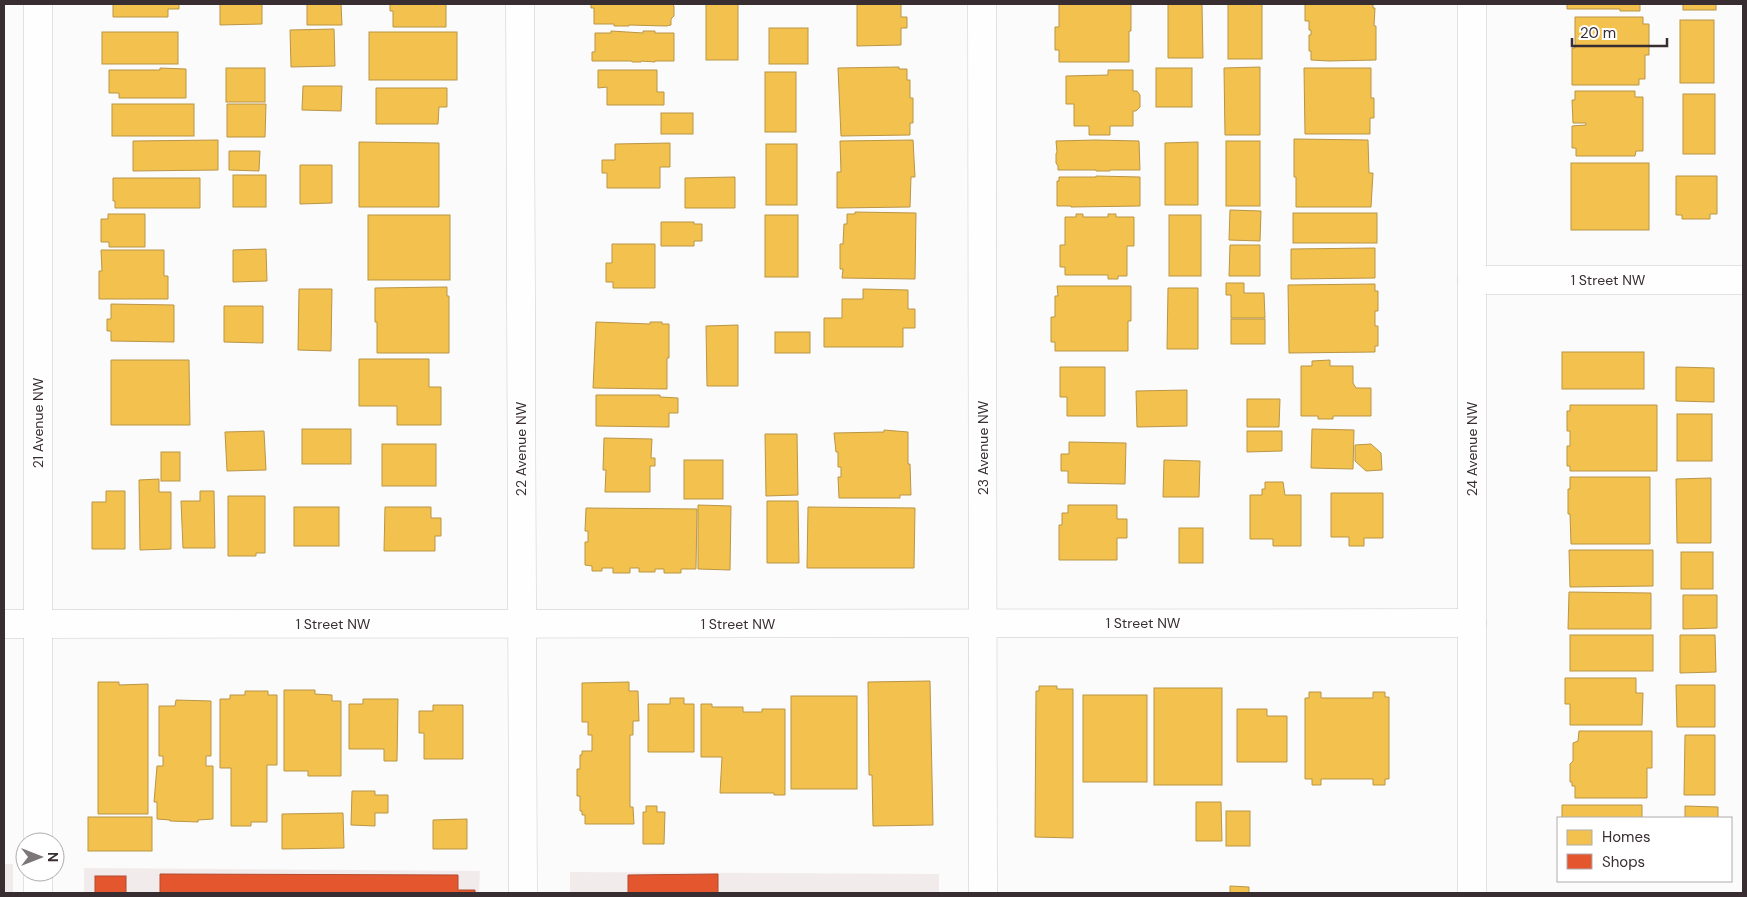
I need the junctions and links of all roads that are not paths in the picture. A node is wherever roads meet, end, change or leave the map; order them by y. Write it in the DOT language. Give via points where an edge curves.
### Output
graph roads {
  1 [pos="38,4"];
  2 [pos="520,4"];
  3 [pos="982,4"];
  4 [pos="1472,4"];
  5 [pos="1472,280"];
  6 [pos="1743,280"];
  7 [pos="1472,623"];
  8 [pos="4,624"];
  9 [pos="38,624"];
  10 [pos="522,624"];
  11 [pos="983,624"];
  12 [pos="38,832"];
  13 [pos="522,893"];
  14 [pos="983,893"];
  15 [pos="1472,893"];
  1 -- 9 [label="street, 21 Avenue NW"];
  2 -- 10 [label="street, 22 Avenue NW"];
  3 -- 11 [label="street, 23 Avenue NW"];
  4 -- 5 [label="street, 24 Avenue NW"];
  5 -- 6 [label="street, 1 Street NW"];
  5 -- 7 [label="street, 24 Avenue NW"];
  7 -- 11 [label="street, 1 Street NW"];
  7 -- 15 [label="street, 24 Avenue NW"];
  8 -- 9 [label="street, 1 Street NW"];
  9 -- 10 [label="street, 1 Street NW"];
  9 -- 12 [label="street, 21 Avenue NW"];
  10 -- 11 [label="street, 1 Street NW"];
  10 -- 13 [label="street, 22 Avenue NW"];
  11 -- 14 [label="street, 23 Avenue NW"];
}
